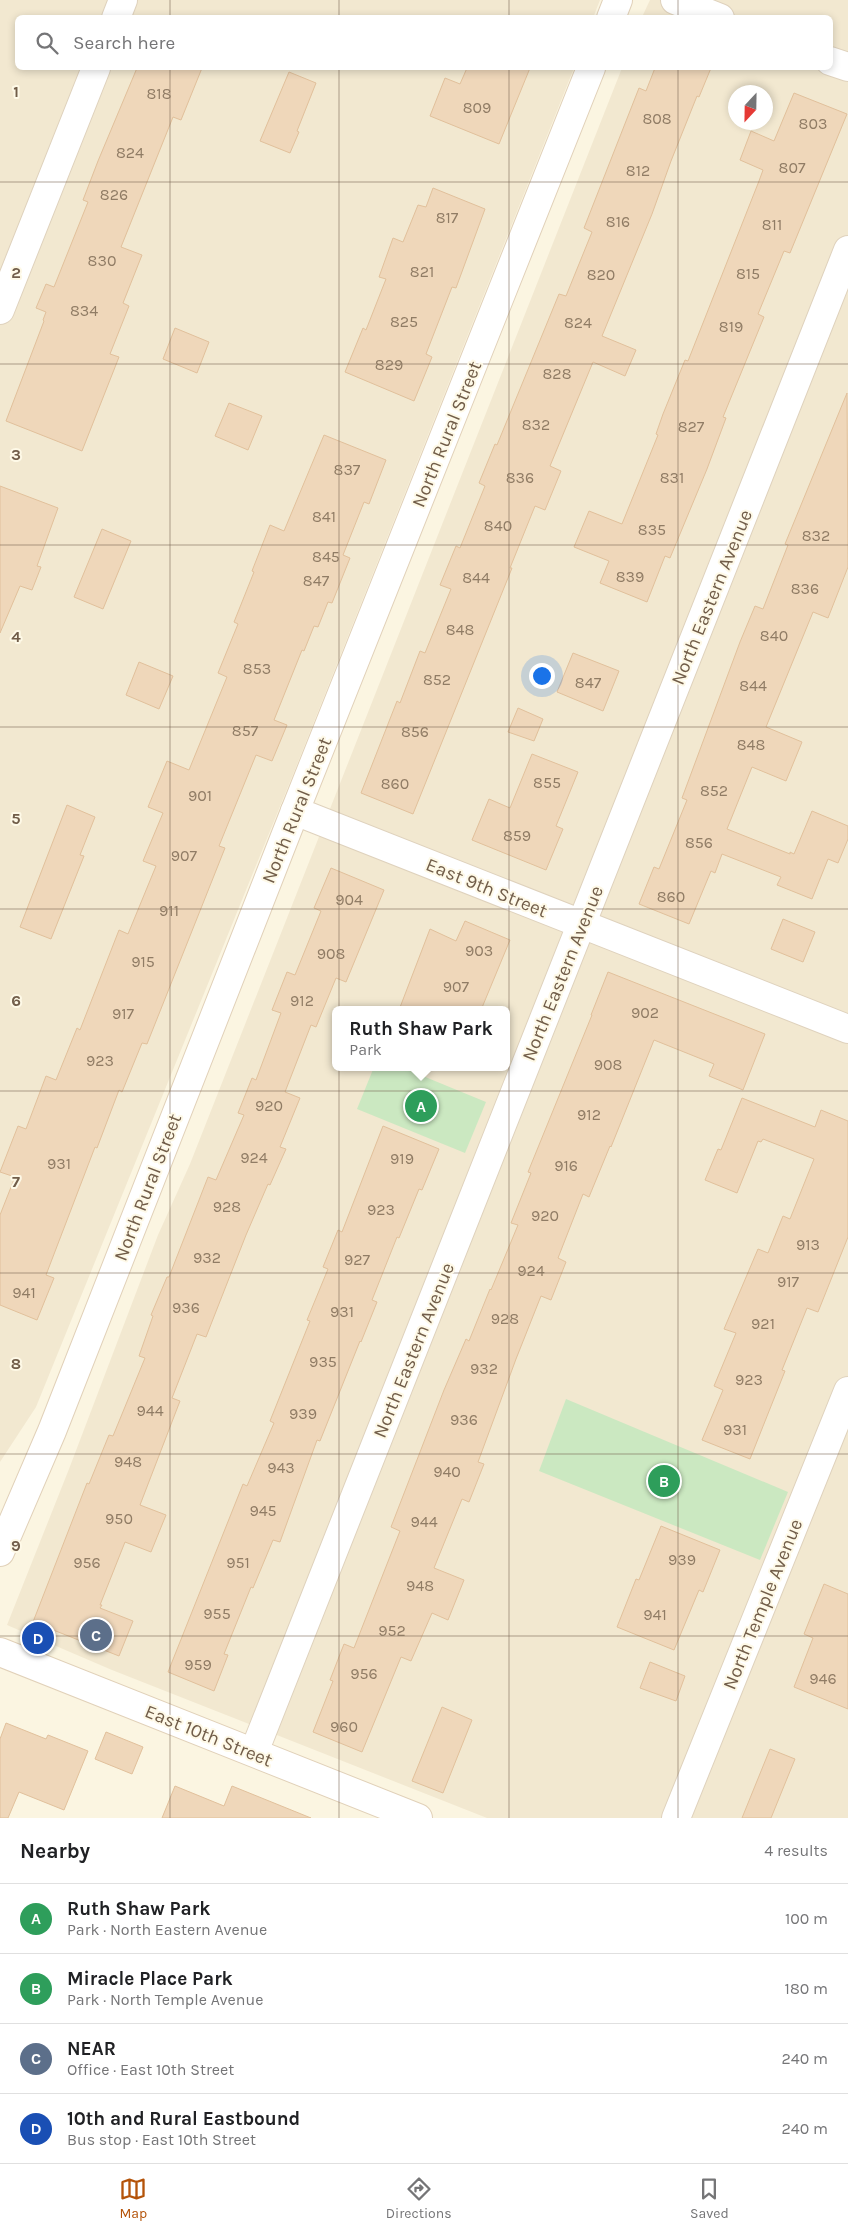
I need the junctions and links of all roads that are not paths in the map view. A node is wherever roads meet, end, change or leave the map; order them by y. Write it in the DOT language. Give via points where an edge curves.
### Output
graph roads {
  1 [pos="123,0"];
  2 [pos="618,0"];
  3 [pos="675,0"];
  4 [pos="117,15"];
  5 [pos="612,15"];
  6 [pos="712,15"];
  7 [pos="833,62"];
  8 [pos="848,68"];
  9 [pos="95,70"];
  10 [pos="590,70"];
  11 [pos="848,250"];
  12 [pos="0,310"];
  13 [pos="295,811"];
  14 [pos="581,925"];
  15 [pos="848,1029"];
  16 [pos="848,1391"];
  17 [pos="0,1552"];
  18 [pos="0,1652"];
  19 [pos="254,1752"];
  20 [pos="418,1818"];
  21 [pos="676,1818"];
  1 -- 4 [label="street"];
  2 -- 5 [label="street"];
  3 -- 6 [label="street"];
  7 -- 8 [label="street"];
  9 -- 12 [label="street"];
  10 -- 13 [label="street, North Rural Street"];
  11 -- 14 [label="street, North Eastern Avenue"];
  13 -- 14 [label="street, East 9th Street"];
  13 -- 17 [label="street, North Rural Street" via="52,1432"];
  14 -- 15 [label="street, East 9th Street"];
  14 -- 19 [label="street, North Eastern Avenue"];
  16 -- 21 [label="street, North Temple Avenue"];
  18 -- 19 [label="street, East 10th Street"];
  19 -- 20 [label="street, East 10th Street"];
}
